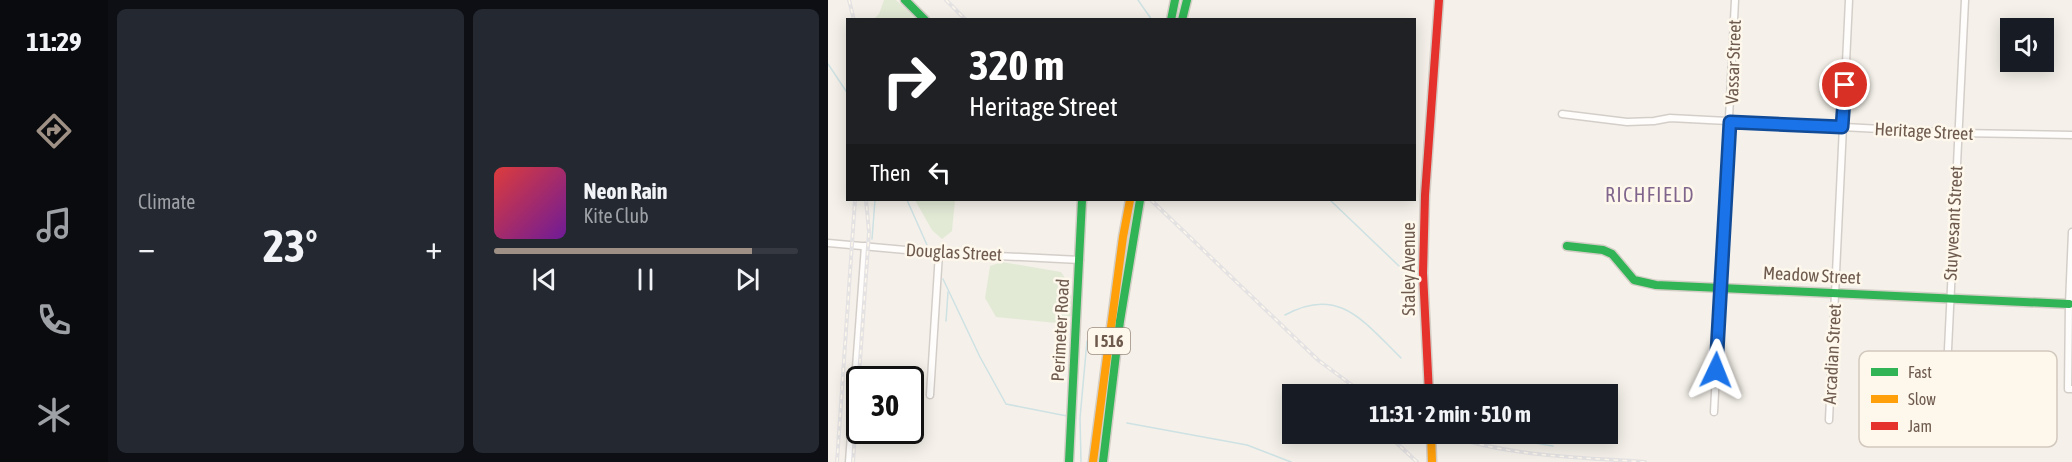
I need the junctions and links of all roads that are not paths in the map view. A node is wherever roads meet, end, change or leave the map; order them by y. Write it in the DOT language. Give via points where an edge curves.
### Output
graph roads {
  1 [pos="905,0"];
  2 [pos="1175,0"];
  3 [pos="1187,0"];
  4 [pos="1438,0"];
  5 [pos="1735,0"];
  6 [pos="1849,0"];
  7 [pos="1965,0"];
  8 [pos="923,18"];
  9 [pos="1171,18"];
  10 [pos="1182,18"];
  11 [pos="1562,114"];
  12 [pos="1730,122"];
  13 [pos="1842,127"];
  14 [pos="1958,133"];
  15 [pos="2072,135"];
  16 [pos="1082,201"];
  17 [pos="1130,201"];
  18 [pos="1140,201"];
  19 [pos="2072,232"];
  20 [pos="828,243"];
  21 [pos="865,246"];
  22 [pos="1567,246"];
  23 [pos="939,253"];
  24 [pos="1080,260"];
  25 [pos="1720,287"];
  26 [pos="1835,293"];
  27 [pos="1949,297"];
  28 [pos="2069,304"];
  29 [pos="1947,351"];
  30 [pos="1429,384"];
  31 [pos="2070,389"];
  32 [pos="930,395"];
  33 [pos="1714,412"];
  34 [pos="1829,420"];
  35 [pos="1431,444"];
  36 [pos="849,462"];
  37 [pos="1069,462"];
  38 [pos="1093,462"];
  39 [pos="1103,462"];
  40 [pos="1432,462"];
  1 -- 8 [label="main road"];
  2 -- 9 [label="main road"];
  3 -- 10 [label="main road"];
  4 -- 30 [label="main road, Staley Avenue" via="1423,273"];
  5 -- 12 [label="street, Vassar Street"];
  6 -- 13 [label="street, Arcadian Street"];
  7 -- 14 [label="street, Stuyvesant Street"];
  11 -- 12 [label="street, Heritage Street" via="1633,122 1670,118"];
  12 -- 13 [label="street, Heritage Street"];
  12 -- 25 [label="street, Vassar Street"];
  13 -- 14 [label="street, Heritage Street"];
  13 -- 26 [label="street, Arcadian Street"];
  14 -- 15 [label="street, Heritage Street"];
  14 -- 27 [label="street, Stuyvesant Street"];
  16 -- 24 [label="main road, Perimeter Road"];
  17 -- 38 [label="main road, I 516"];
  18 -- 39 [label="main road, I 516"];
  19 -- 28 [label="street"];
  20 -- 21 [label="street, Douglas Street"];
  21 -- 23 [label="street, Douglas Street"];
  21 -- 36 [label="street"];
  22 -- 25 [label="main road, Meadow Street" via="1612,254 1634,280 1656,285"];
  23 -- 24 [label="street, Douglas Street"];
  23 -- 32 [label="street"];
  24 -- 37 [label="main road, Perimeter Road"];
  25 -- 26 [label="main road, Meadow Street"];
  25 -- 33 [label="street, Vassar Street"];
  26 -- 27 [label="main road, Meadow Street"];
  26 -- 34 [label="street, Arcadian Street"];
  27 -- 28 [label="main road, Meadow Street"];
  27 -- 29 [label="street, Stuyvesant Street"];
  28 -- 31 [label="street"];
  35 -- 40 [label="main road"];
}
